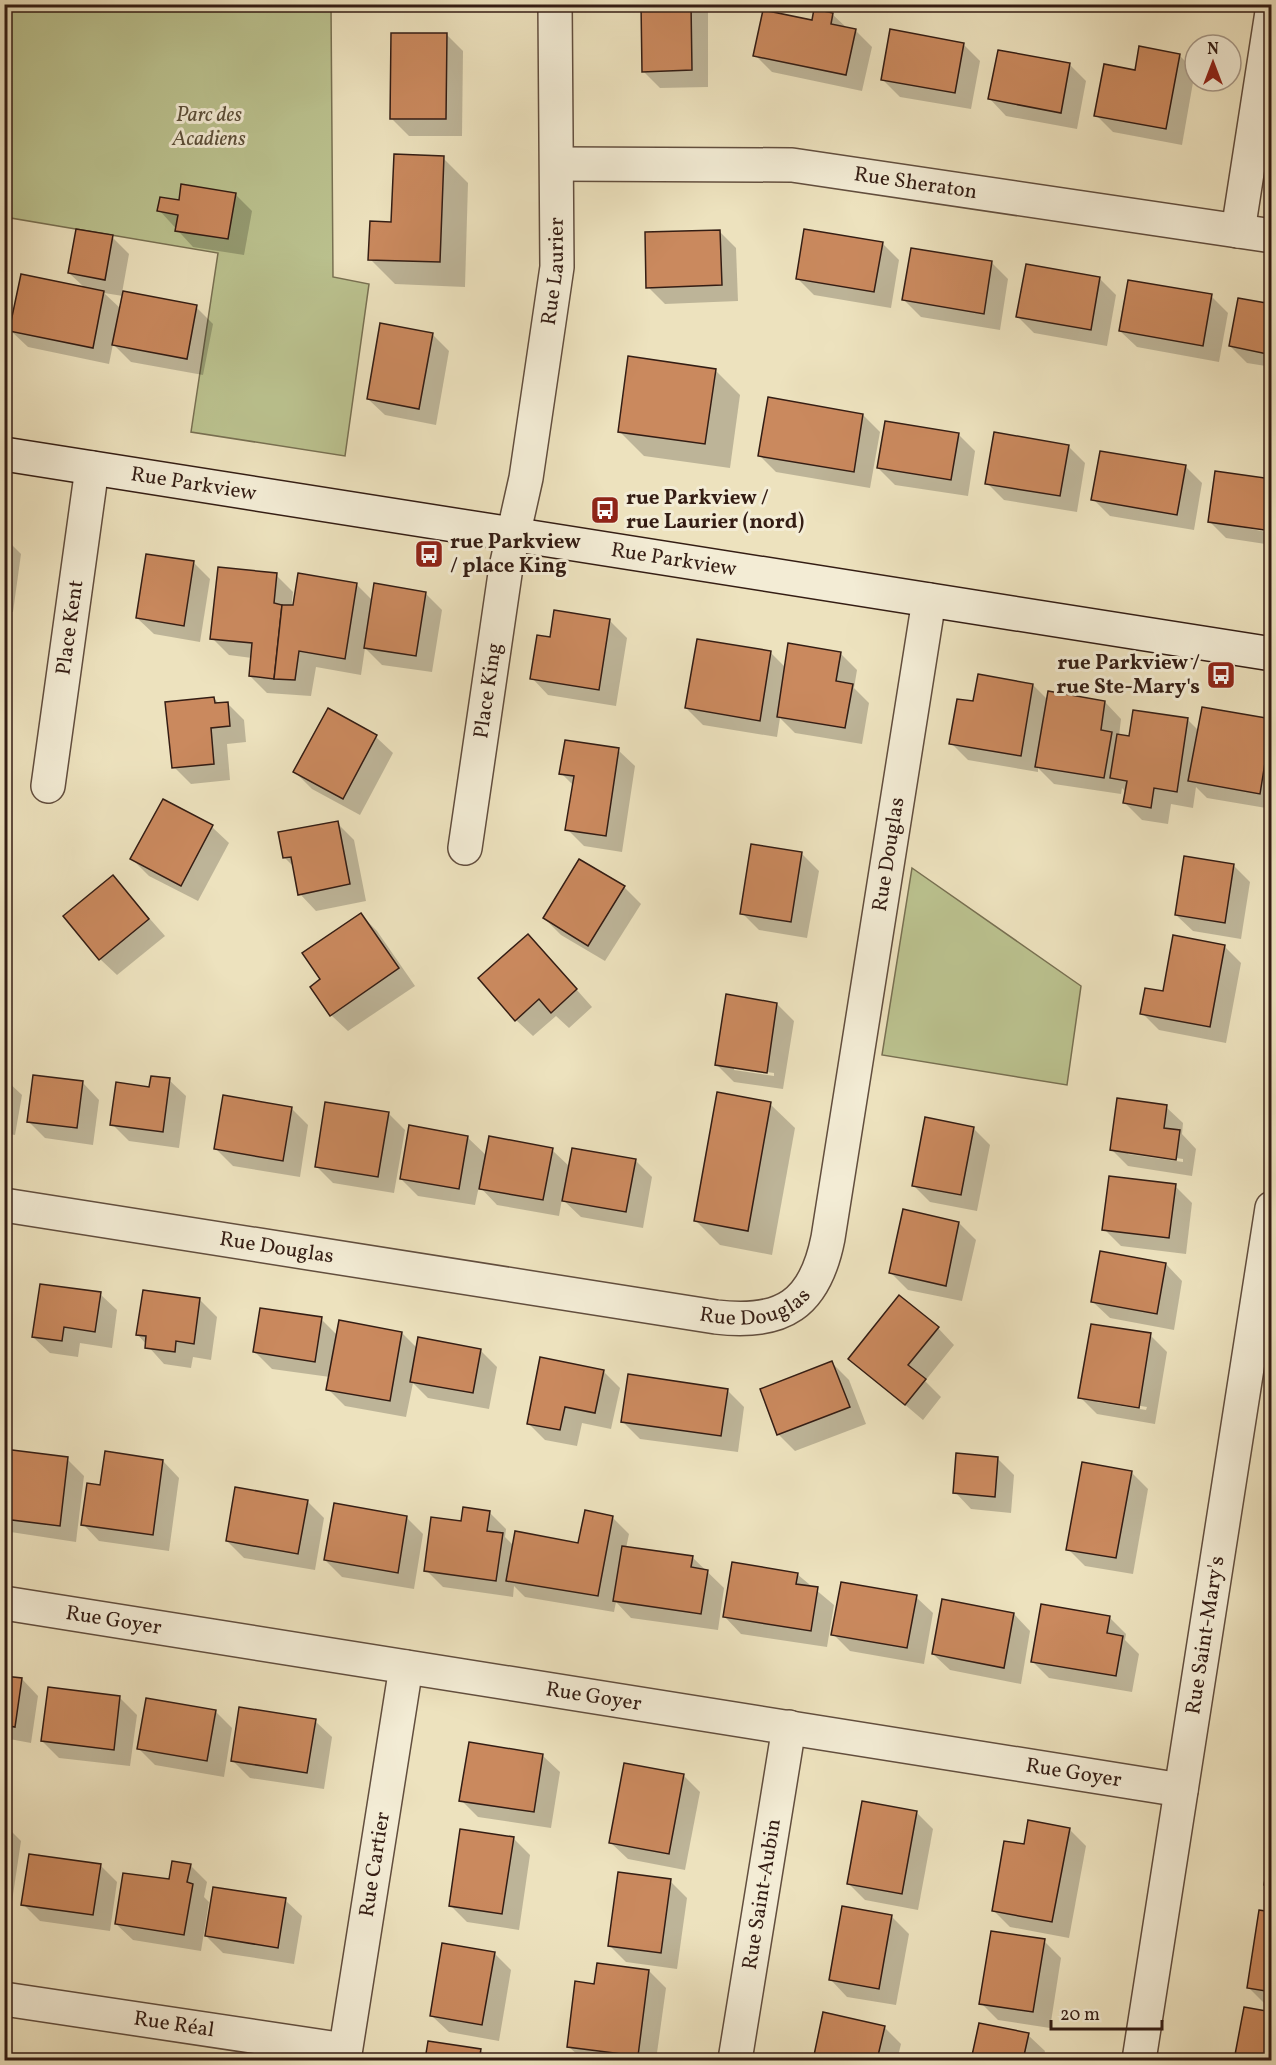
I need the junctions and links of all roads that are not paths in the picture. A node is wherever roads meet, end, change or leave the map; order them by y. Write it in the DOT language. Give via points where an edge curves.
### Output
graph roads {
  1 [pos="555,4"];
  2 [pos="1272,12"];
  3 [pos="557,164"];
  4 [pos="1238,231"];
  5 [pos="1272,236"];
  6 [pos="4,454"];
  7 [pos="92,468"];
  8 [pos="514,535"];
  9 [pos="929,600"];
  10 [pos="1272,654"];
  11 [pos="48,786"];
  12 [pos="465,848"];
  13 [pos="4,1205"];
  14 [pos="1272,1208"];
  15 [pos="4,1603"];
  16 [pos="406,1667"];
  17 [pos="789,1727"];
  18 [pos="1181,1790"];
  19 [pos="4,1999"];
  20 [pos="344,2055"];
  21 [pos="735,2061"];
  22 [pos="1139,2061"];
  1 -- 3 [label="street, Rue Laurier"];
  2 -- 4 [label="street"];
  3 -- 4 [label="street, Rue Sheraton" via="792,165"];
  3 -- 8 [label="street, Rue Laurier" via="557,267"];
  4 -- 5 [label="street, Rue Sheraton"];
  6 -- 7 [label="street, Rue Parkview"];
  7 -- 8 [label="street, Rue Parkview"];
  7 -- 11 [label="street, Place Kent"];
  8 -- 9 [label="street, Rue Parkview"];
  8 -- 12 [label="street, Place King"];
  9 -- 10 [label="street, Rue Parkview"];
  9 -- 13 [label="street, Rue Douglas" via="825,1249 816,1280 794,1305 755,1319 716,1317"];
  14 -- 18 [label="street, Rue Saint-Mary's"];
  15 -- 16 [label="street, Rue Goyer"];
  16 -- 17 [label="street, Rue Goyer"];
  16 -- 20 [label="street, Rue Cartier"];
  17 -- 18 [label="street, Rue Goyer"];
  17 -- 21 [label="street, Rue Saint-Aubin"];
  18 -- 22 [label="street, Rue Saint-Mary's"];
  19 -- 20 [label="street, Rue Réal"];
}
